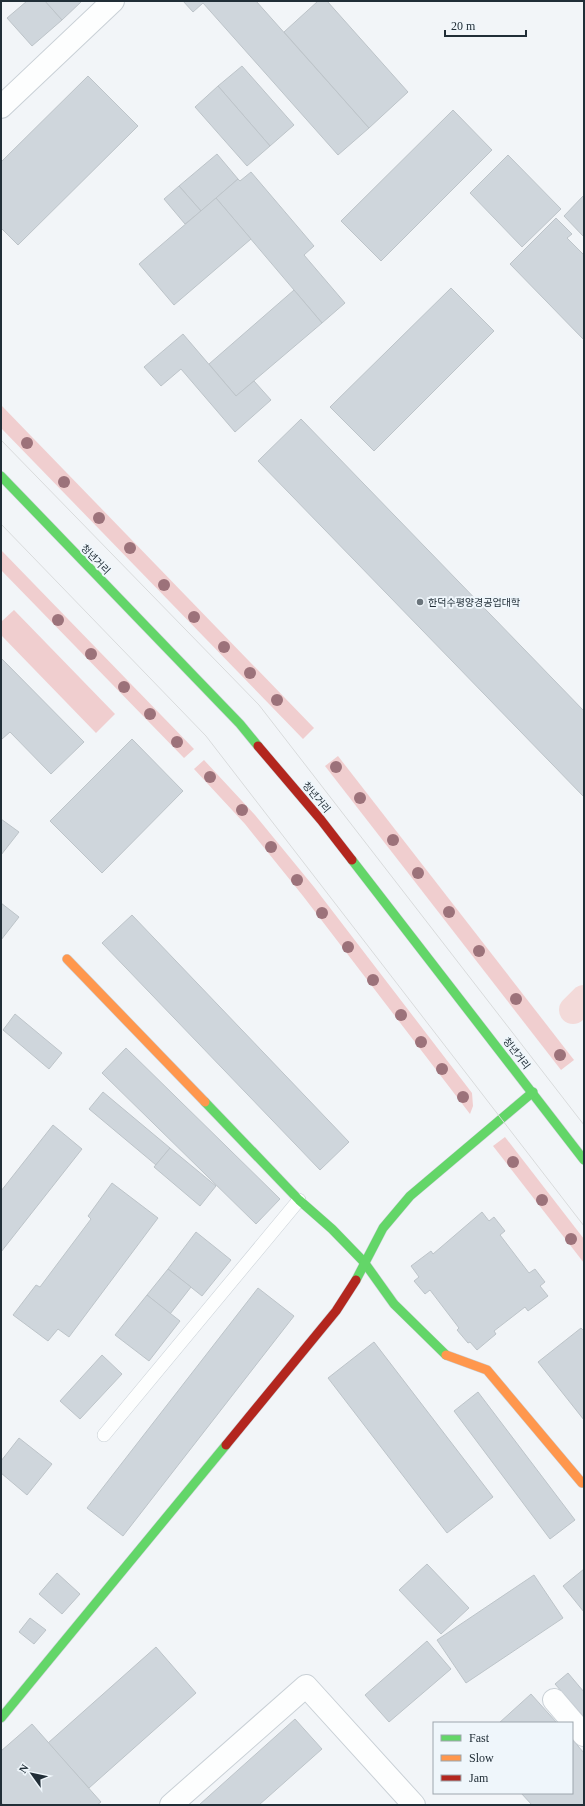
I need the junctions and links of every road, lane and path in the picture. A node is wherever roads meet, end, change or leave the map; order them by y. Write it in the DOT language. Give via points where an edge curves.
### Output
graph roads {
  1 [pos="113,1"];
  2 [pos="1,107"];
  3 [pos="1,476"];
  4 [pos="67,959"];
  5 [pos="533,1092"];
  6 [pos="584,1160"];
  7 [pos="299,1200"];
  8 [pos="364,1262"];
  9 [pos="104,1435"];
  10 [pos="582,1483"];
  11 [pos="554,1700"];
  12 [pos="1,1718"];
  13 [pos="584,1734"];
  14 [pos="408,1803"];
  15 [pos="171,1805"];
  1 -- 2 [label="street"];
  3 -- 5 [label="street, 청년거리" via="240,724 321,820"];
  4 -- 7 [label="street"];
  5 -- 6 [label="street, 청년거리"];
  5 -- 8 [label="street" via="410,1196 383,1228"];
  7 -- 8 [label="street"];
  7 -- 9 [label="lane"];
  8 -- 10 [label="street" via="394,1304 447,1356 487,1370"];
  8 -- 12 [label="street" via="336,1311"];
  11 -- 13 [label="street"];
  14 -- 15 [label="street" via="306,1686"];
}
